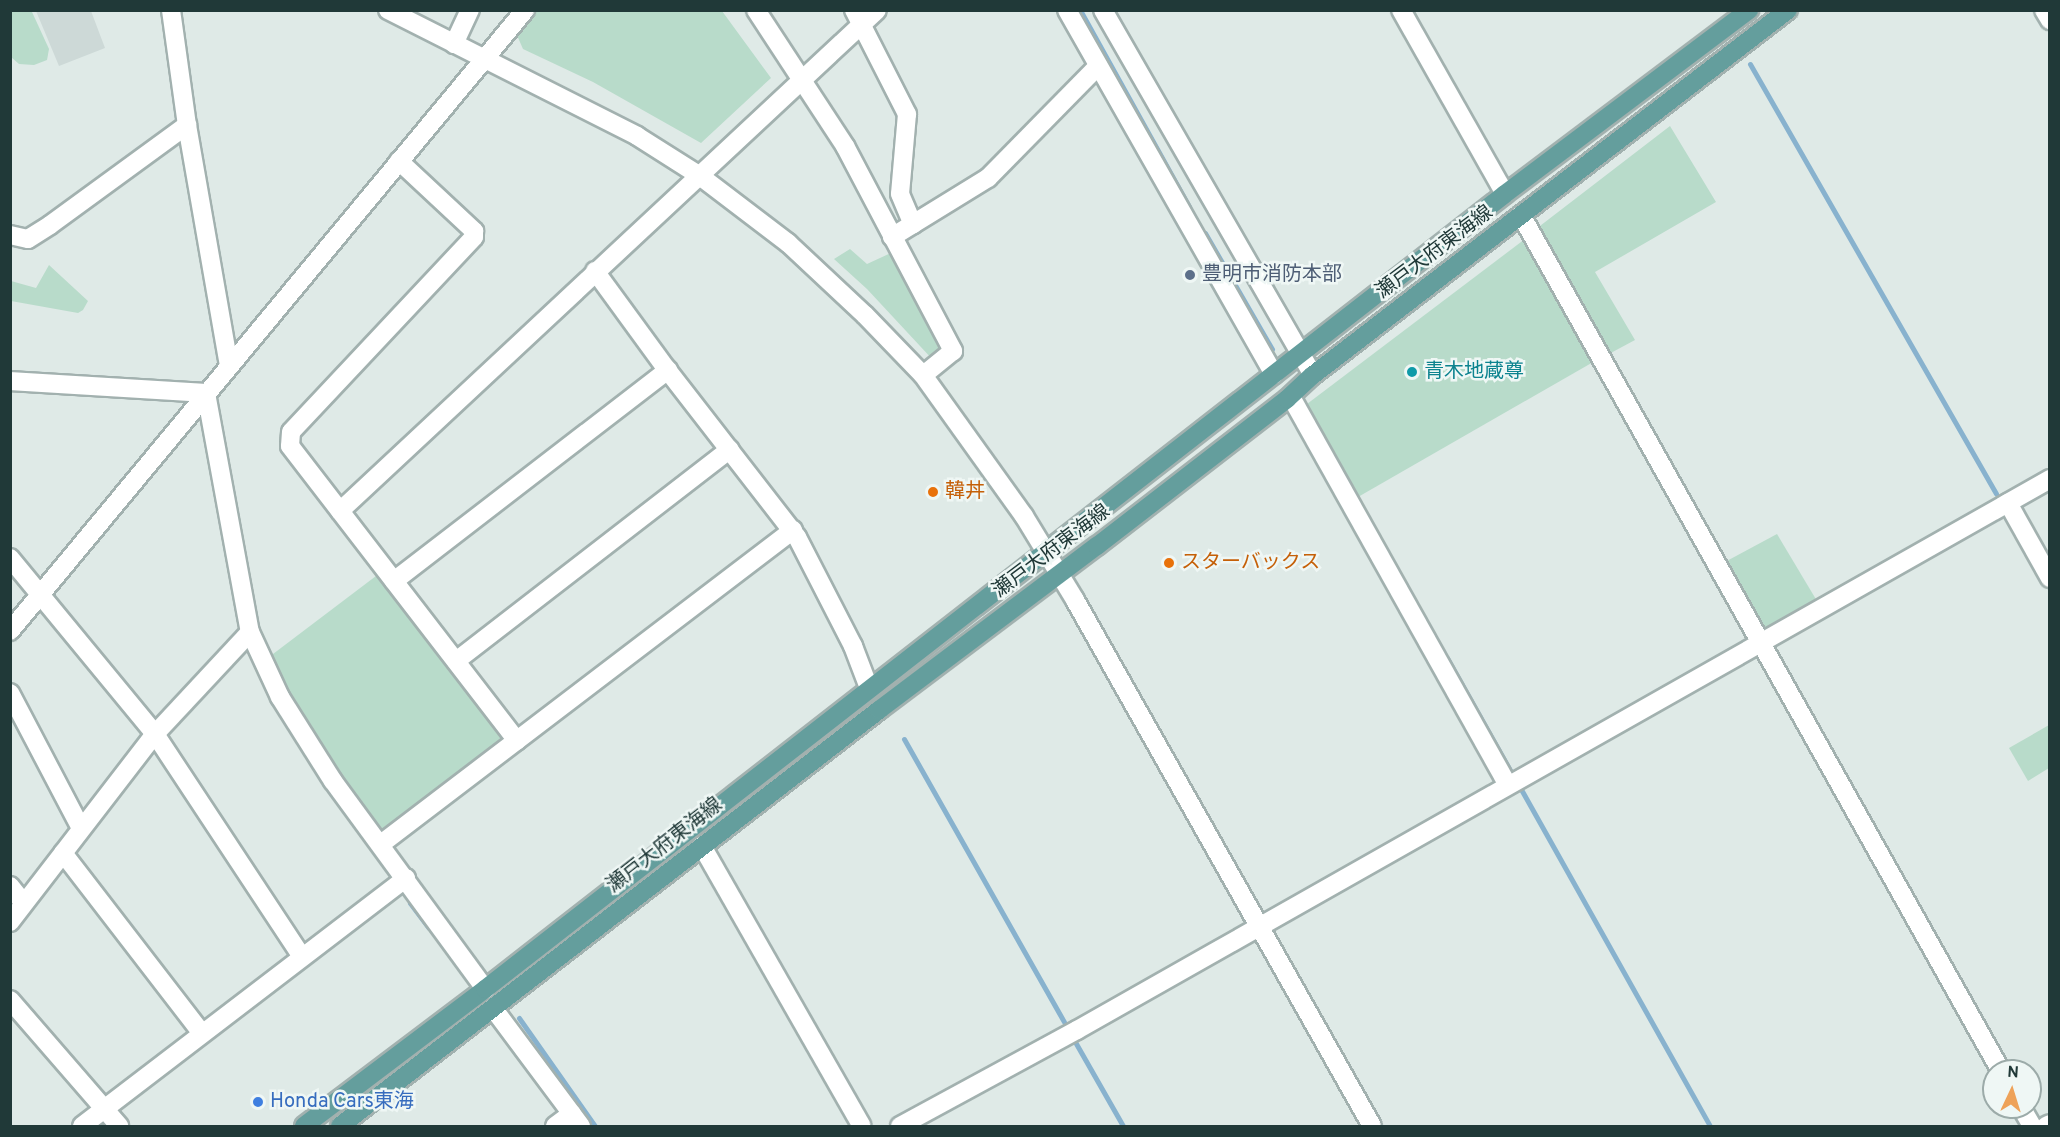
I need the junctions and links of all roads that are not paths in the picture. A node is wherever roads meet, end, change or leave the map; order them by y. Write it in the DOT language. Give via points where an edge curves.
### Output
graph roads {
  1 [pos="171,10"];
  2 [pos="388,10"];
  3 [pos="470,10"];
  4 [pos="525,10"];
  5 [pos="756,10"];
  6 [pos="877,10"];
  7 [pos="1067,10"];
  8 [pos="1104,10"];
  9 [pos="1401,10"];
  10 [pos="1788,10"];
  11 [pos="2044,10"];
  12 [pos="1738,14"];
  13 [pos="858,18"];
  14 [pos="2049,20"];
  15 [pos="454,44"];
  16 [pos="486,60"];
  17 [pos="1098,66"];
  18 [pos="801,81"];
  19 [pos="187,125"];
  20 [pos="399,161"];
  21 [pos="700,176"];
  22 [pos="1505,194"];
  23 [pos="1216,208"];
  24 [pos="1521,216"];
  25 [pos="1188,222"];
  26 [pos="913,224"];
  27 [pos="10,235"];
  28 [pos="892,237"];
  29 [pos="595,271"];
  30 [pos="1299,353"];
  31 [pos="229,365"];
  32 [pos="668,370"];
  33 [pos="1274,374"];
  34 [pos="922,375"];
  35 [pos="1313,375"];
  36 [pos="10,381"];
  37 [pos="206,393"];
  38 [pos="1291,397"];
  39 [pos="729,449"];
  40 [pos="2049,479"];
  41 [pos="2008,503"];
  42 [pos="340,511"];
  43 [pos="793,530"];
  44 [pos="1045,553"];
  45 [pos="10,558"];
  46 [pos="1060,575"];
  47 [pos="2049,578"];
  48 [pos="394,581"];
  49 [pos="40,595"];
  50 [pos="10,631"];
  51 [pos="250,632"];
  52 [pos="1760,642"];
  53 [pos="456,661"];
  54 [pos="869,688"];
  55 [pos="10,693"];
  56 [pos="155,734"];
  57 [pos="517,741"];
  58 [pos="1507,784"];
  59 [pos="81,828"];
  60 [pos="381,844"];
  61 [pos="702,846"];
  62 [pos="63,853"];
  63 [pos="406,878"];
  64 [pos="10,886"];
  65 [pos="24,903"];
  66 [pos="10,922"];
  67 [pos="1258,927"];
  68 [pos="302,957"];
  69 [pos="485,989"];
  70 [pos="10,1000"];
  71 [pos="494,1008"];
  72 [pos="201,1032"];
  73 [pos="1994,1059"];
  74 [pos="105,1108"];
  75 [pos="576,1120"];
  76 [pos="82,1126"];
  77 [pos="119,1126"];
  78 [pos="304,1126"];
  79 [pos="340,1126"];
  80 [pos="555,1126"];
  81 [pos="862,1126"];
  82 [pos="900,1126"];
  83 [pos="1372,1126"];
  1 -- 19 [label="street"];
  2 -- 15 [label="street"];
  3 -- 15 [label="street"];
  4 -- 16 [label="street"];
  5 -- 18 [label="street"];
  6 -- 13 [label="street"];
  7 -- 17 [label="street"];
  8 -- 23 [label="street"];
  9 -- 22 [label="street"];
  10 -- 24 [label="main road, 瀬戸大府東海線"];
  11 -- 14 [label="street"];
  12 -- 22 [label="main road, 瀬戸大府東海線"];
  13 -- 18 [label="street"];
  13 -- 26 [label="street" via="908,114 900,194"];
  15 -- 16 [label="street"];
  16 -- 20 [label="street"];
  16 -- 21 [label="street" via="637,136"];
  17 -- 25 [label="street"];
  17 -- 26 [label="street" via="988,178"];
  18 -- 21 [label="street"];
  18 -- 28 [label="street" via="845,146"];
  19 -- 27 [label="street" via="28,239"];
  19 -- 31 [label="street"];
  20 -- 31 [label="street"];
  20 -- 42 [label="street" via="474,231 474,237 291,432 290,446"];
  21 -- 29 [label="street"];
  21 -- 34 [label="street" via="788,243"];
  22 -- 30 [label="main road, 瀬戸大府東海線"];
  23 -- 25 [label="street"];
  23 -- 30 [label="street"];
  24 -- 35 [label="main road, 瀬戸大府東海線"];
  24 -- 52 [label="street"];
  25 -- 33 [label="street"];
  26 -- 28 [label="street"];
  28 -- 34 [label="street" via="953,351"];
  29 -- 32 [label="street"];
  29 -- 42 [label="street"];
  30 -- 33 [label="main road, 瀬戸大府東海線"];
  30 -- 35 [label="street"];
  31 -- 37 [label="street"];
  32 -- 39 [label="street"];
  32 -- 48 [label="street"];
  33 -- 44 [label="main road, 瀬戸大府東海線"];
  34 -- 44 [label="street" via="1001,481"];
  35 -- 38 [label="main road, 瀬戸大府東海線"];
  36 -- 37 [label="street"];
  37 -- 49 [label="street"];
  37 -- 51 [label="street"];
  38 -- 46 [label="main road, 瀬戸大府東海線"];
  38 -- 58 [label="street"];
  39 -- 43 [label="street"];
  39 -- 53 [label="street"];
  40 -- 41 [label="street"];
  41 -- 47 [label="street"];
  41 -- 52 [label="street"];
  42 -- 48 [label="street"];
  43 -- 54 [label="street" via="853,646"];
  43 -- 57 [label="street"];
  44 -- 46 [label="street"];
  44 -- 54 [label="main road, 瀬戸大府東海線"];
  45 -- 49 [label="street"];
  46 -- 61 [label="main road, 瀬戸大府東海線"];
  46 -- 67 [label="street"];
  48 -- 53 [label="street"];
  49 -- 50 [label="street"];
  49 -- 56 [label="street"];
  51 -- 56 [label="street"];
  51 -- 60 [label="street" via="280,697 333,781"];
  52 -- 58 [label="street"];
  52 -- 73 [label="street"];
  53 -- 57 [label="street"];
  54 -- 69 [label="main road, 瀬戸大府東海線"];
  55 -- 59 [label="street"];
  56 -- 59 [label="street"];
  56 -- 68 [label="street"];
  57 -- 60 [label="street"];
  58 -- 67 [label="street"];
  59 -- 62 [label="street"];
  60 -- 63 [label="street"];
  61 -- 71 [label="main road, 瀬戸大府東海線"];
  61 -- 81 [label="street"];
  62 -- 65 [label="street"];
  62 -- 72 [label="street"];
  63 -- 68 [label="street"];
  63 -- 69 [label="street"];
  64 -- 65 [label="street"];
  65 -- 66 [label="street"];
  67 -- 82 [label="street"];
  67 -- 83 [label="street"];
  68 -- 72 [label="street"];
  69 -- 78 [label="main road, 瀬戸大府東海線"];
  70 -- 74 [label="street"];
  71 -- 75 [label="street"];
  71 -- 79 [label="main road, 瀬戸大府東海線"];
  72 -- 74 [label="street"];
  74 -- 76 [label="street"];
  74 -- 77 [label="street"];
  75 -- 80 [label="street"];
}
